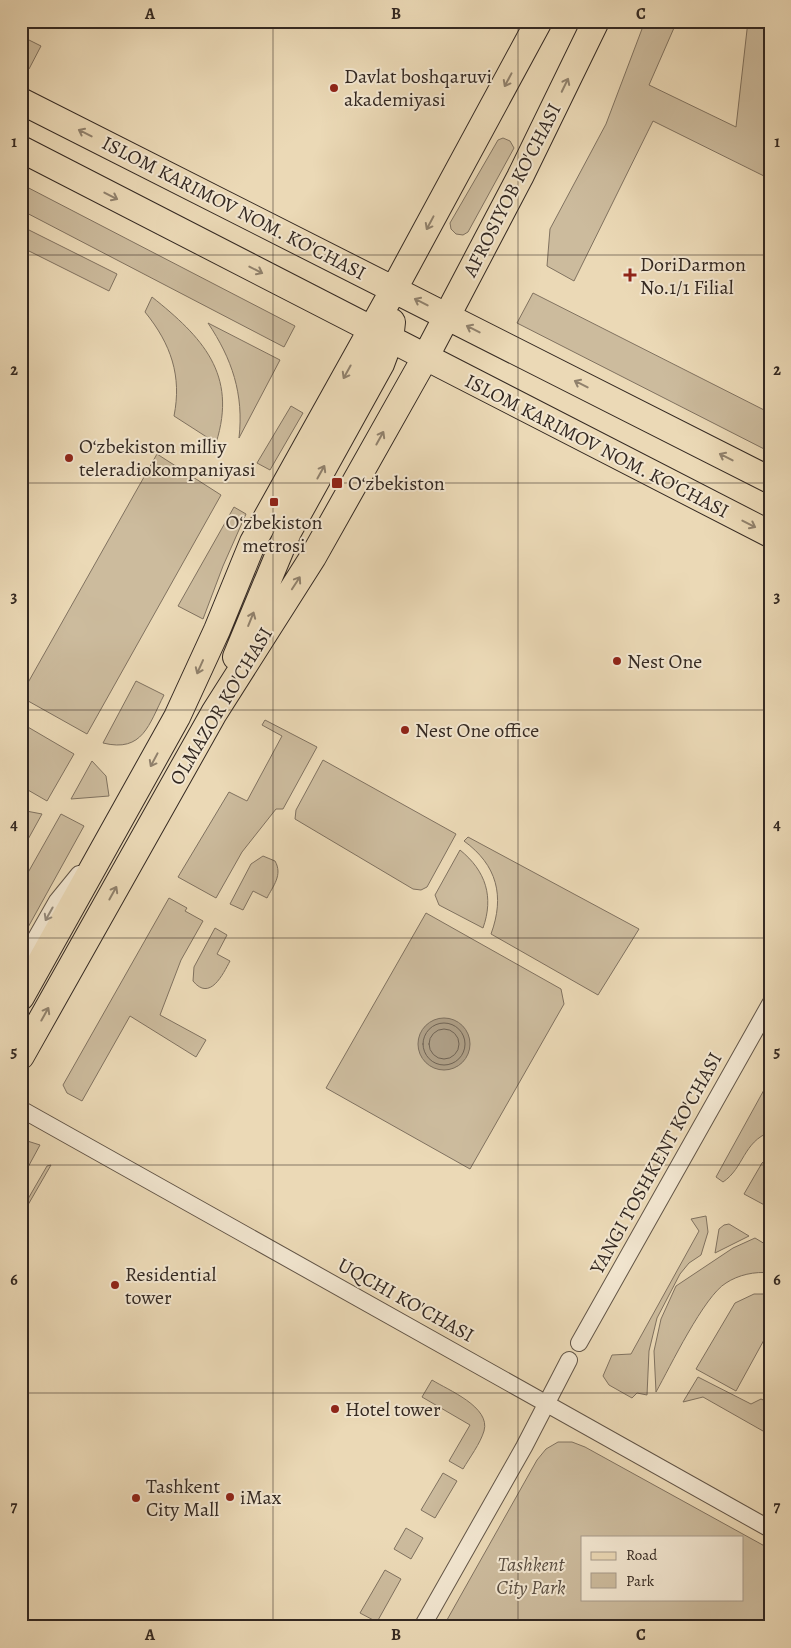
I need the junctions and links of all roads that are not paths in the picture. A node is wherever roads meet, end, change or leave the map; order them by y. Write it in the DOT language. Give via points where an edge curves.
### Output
graph roads {
  1 [pos="539,21"];
  2 [pos="596,21"];
  3 [pos="21,101"];
  4 [pos="21,149"];
  5 [pos="394,289"];
  6 [pos="448,316"];
  7 [pos="381,335"];
  8 [pos="425,358"];
  9 [pos="770,480"];
  10 [pos="770,534"];
  11 [pos="214,713"];
  12 [pos="112,834"];
  13 [pos="21,964"];
  14 [pos="21,997"];
  15 [pos="770,1004"];
  16 [pos="21,1056"];
  17 [pos="21,1109"];
  18 [pos="579,1343"];
  19 [pos="569,1360"];
  20 [pos="545,1403"];
  21 [pos="770,1529"];
  22 [pos="422,1627"];
  1 -- 5 [label="main road, one-way"];
  6 -- 2 [label="main road, AFROSIYOB KO'CHASI, one-way"];
  5 -- 3 [label="main road, ISLOM KARIMOV NOM. KO'CHASI, one-way"];
  4 -- 7 [label="main road, one-way"];
  6 -- 5 [label="main road, ISLOM KARIMOV NOM. KO'CHASI, one-way"];
  5 -- 7 [label="main road"];
  6 -- 8 [label="main road, AFROSIYOB KO'CHASI"];
  9 -- 6 [label="main road, ISLOM KARIMOV NOM. KO'CHASI, one-way"];
  7 -- 8 [label="main road, ISLOM KARIMOV NOM. KO'CHASI"];
  11 -- 7 [label="main road, one-way" via="276,557 381,364"];
  7 -- 12 [label="main road, one-way" via="253,542 181,708"];
  8 -- 10 [label="main road, ISLOM KARIMOV NOM. KO'CHASI, one-way"];
  11 -- 8 [label="main road, OLMAZOR KO'CHASI, one-way" via="313,557"];
  16 -- 11 [label="main road, OLMAZOR KO'CHASI, one-way"];
  12 -- 13 [label="street, one-way" via="56,901"];
  12 -- 14 [label="main road"];
  15 -- 18 [label="street, YANGI TOSHKENT KO'CHASI"];
  17 -- 20 [label="street, UQCHI KO'CHASI"];
  19 -- 20 [label="street"];
  20 -- 21 [label="street, UQCHI KO'CHASI"];
  20 -- 22 [label="street" via="524,1447"];
}
